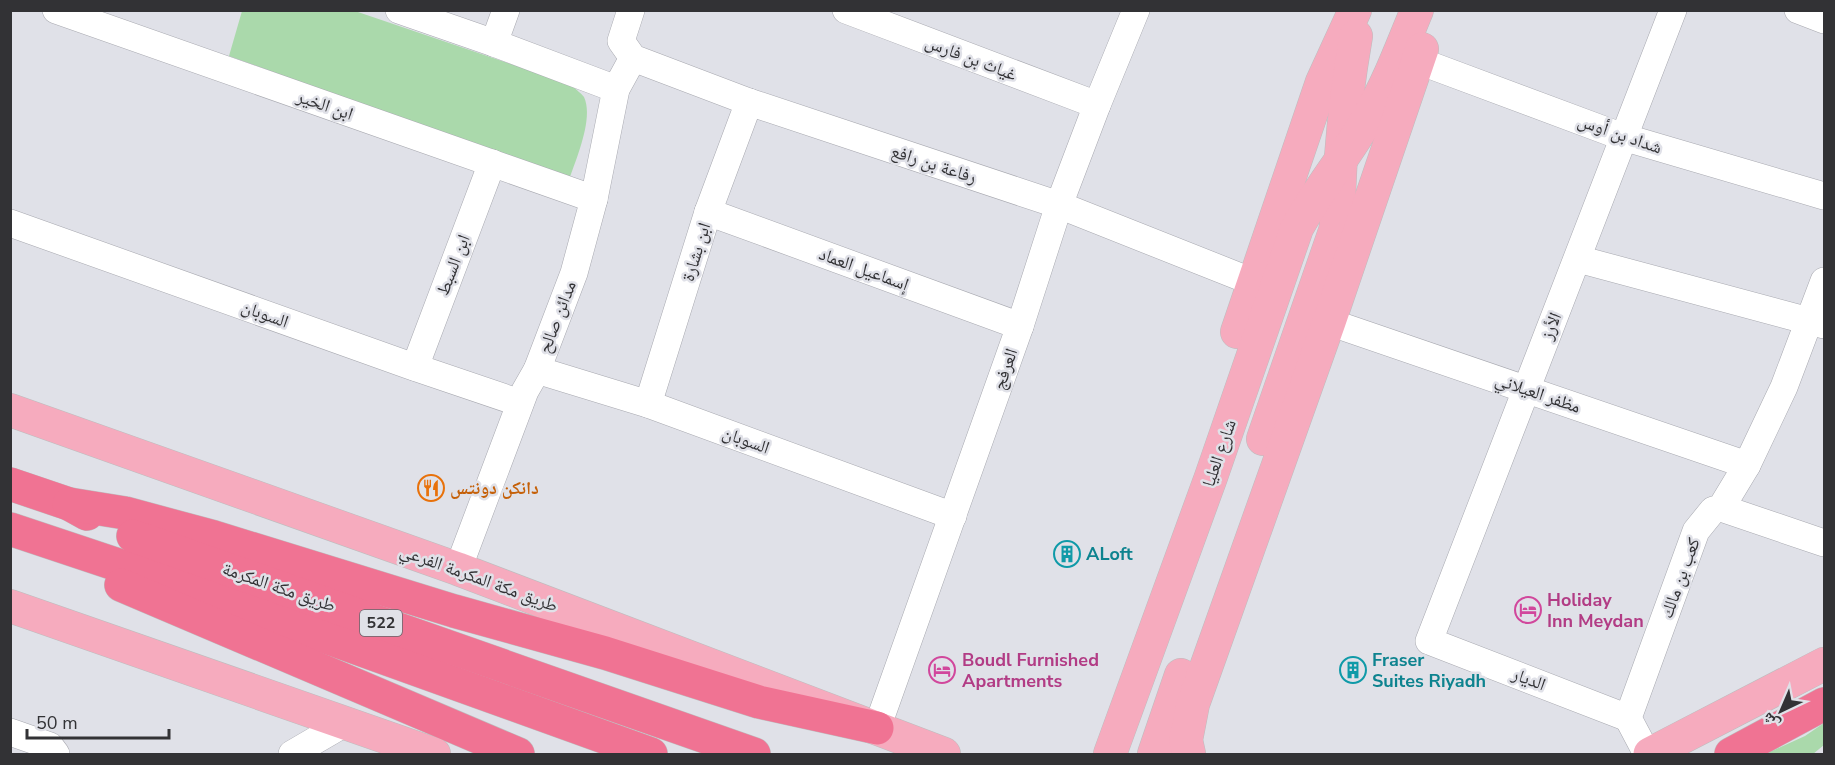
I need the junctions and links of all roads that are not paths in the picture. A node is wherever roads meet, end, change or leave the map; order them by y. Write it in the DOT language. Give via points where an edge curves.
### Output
graph roads {
  1 [pos="56,10"];
  2 [pos="399,10"];
  3 [pos="506,10"];
  4 [pos="631,10"];
  5 [pos="846,10"];
  6 [pos="1136,10"];
  7 [pos="1355,10"];
  8 [pos="1360,10"];
  9 [pos="1417,10"];
  10 [pos="1433,10"];
  11 [pos="1673,10"];
  12 [pos="1798,10"];
  13 [pos="1824,20"];
  14 [pos="494,44"];
  15 [pos="627,50"];
  16 [pos="1419,61"];
  17 [pos="616,89"];
  18 [pos="749,102"];
  19 [pos="1097,105"];
  20 [pos="1623,137"];
  21 [pos="1341,159"];
  22 [pos="492,163"];
  23 [pos="1824,196"];
  24 [pos="594,199"];
  25 [pos="1059,206"];
  26 [pos="708,212"];
  27 [pos="10,223"];
  28 [pos="1578,259"];
  29 [pos="1824,281"];
  30 [pos="1253,282"];
  31 [pos="1329,322"];
  32 [pos="1817,323"];
  33 [pos="1020,326"];
  34 [pos="415,367"];
  35 [pos="537,370"];
  36 [pos="1526,388"];
  37 [pos="520,403"];
  38 [pos="648,404"];
  39 [pos="10,410"];
  40 [pos="1747,465"];
  41 [pos="10,484"];
  42 [pos="69,504"];
  43 [pos="1721,508"];
  44 [pos="953,516"];
  45 [pos="10,529"];
  46 [pos="10,535"];
  47 [pos="1824,543"];
  48 [pos="458,569"];
  49 [pos="10,606"];
  50 [pos="1429,641"];
  51 [pos="1824,664"];
  52 [pos="1824,704"];
  53 [pos="1628,718"];
  54 [pos="345,723"];
  55 [pos="877,728"];
  56 [pos="10,732"];
  57 [pos="53,750"];
  58 [pos="17,754"];
  59 [pos="292,754"];
  60 [pos="434,754"];
  61 [pos="518,754"];
  62 [pos="651,754"];
  63 [pos="754,754"];
  64 [pos="933,754"];
  65 [pos="944,754"];
  66 [pos="1087,754"];
  67 [pos="1110,754"];
  68 [pos="1154,754"];
  69 [pos="1189,754"];
  70 [pos="1649,754"];
  71 [pos="1731,754"];
  1 -- 22 [label="street, ابن الخير"];
  2 -- 14 [label="street"];
  3 -- 14 [label="street"];
  4 -- 15 [label="street, مدائن صالح"];
  5 -- 19 [label="street, غياث بن فارس"];
  6 -- 19 [label="street, العرفج"];
  7 -- 30 [label="main road" via="1322,82"];
  8 -- 21 [label="main road, شارع العليا"];
  9 -- 21 [label="main road, شارع العليا" via="1386,86"];
  10 -- 16 [label="main road"];
  11 -- 20 [label="street, الأرز"];
  12 -- 13 [label="street"];
  14 -- 17 [label="street"];
  15 -- 17 [label="street, مدائن صالح"];
  15 -- 18 [label="street, رفاعة بن رافع"];
  16 -- 20 [label="street, شداد بن أوس"];
  16 -- 31 [label="main road"];
  17 -- 24 [label="street, مدائن صالح"];
  18 -- 25 [label="street, رفاعة بن رافع"];
  18 -- 26 [label="street, ابن بشارة"];
  19 -- 25 [label="street, العرفج"];
  20 -- 23 [label="street, شداد بن أوس"];
  20 -- 28 [label="street, الأرز"];
  21 -- 67 [label="main road, شارع العليا" via="1296,228"];
  21 -- 68 [label="main road, شارع العليا" via="1335,231"];
  22 -- 24 [label="street, ابن الخير"];
  22 -- 34 [label="street, ابن السبط"];
  24 -- 35 [label="street, مدائن صالح" via="574,273"];
  25 -- 30 [label="street, رفاعة بن رافع"];
  25 -- 33 [label="street, العرفج"];
  26 -- 33 [label="street, إسماعيل العماد"];
  26 -- 38 [label="street, ابن بشارة"];
  27 -- 34 [label="street, السوبان"];
  28 -- 32 [label="street"];
  28 -- 36 [label="street, الأرز"];
  29 -- 32 [label="street, كعب بن مالك"];
  30 -- 66 [label="main road" via="1112,715 1102,737"];
  31 -- 36 [label="street, مظفر العيلاني"];
  31 -- 69 [label="main road" via="1193,704 1186,740"];
  32 -- 40 [label="street, كعب بن مالك"];
  33 -- 44 [label="street, العرفج"];
  34 -- 37 [label="street, السوبان"];
  35 -- 37 [label="street, مدائن صالح"];
  35 -- 38 [label="street, السوبان"];
  36 -- 40 [label="street, مظفر العيلاني"];
  36 -- 50 [label="street, الأرز"];
  37 -- 48 [label="street, مدائن صالح"];
  38 -- 44 [label="street, السوبان"];
  39 -- 48 [label="main road, طريق مكة المكرمة الفرعي"];
  40 -- 43 [label="street, كعب بن مالك"];
  41 -- 42 [label="highway, طريق مكة المكرمة / 522"];
  42 -- 55 [label="highway" via="125,513 203,534 759,702"];
  42 -- 63 [label="highway, طريق مكة المكرمة / 522" via="112,528"];
  43 -- 47 [label="street"];
  43 -- 53 [label="street, كعب بن مالك" via="1713,510 1696,531"];
  44 -- 55 [label="street, العرفج"];
  45 -- 62 [label="highway, طريق مكة المكرمة / 522" via="223,600"];
  46 -- 61 [label="highway"];
  48 -- 55 [label="main road, طريق مكة المكرمة الفرعي"];
  49 -- 54 [label="main road"];
  50 -- 53 [label="street, الديار"];
  51 -- 70 [label="main road"];
  52 -- 71 [label="highway"];
  53 -- 70 [label="street"];
  54 -- 59 [label="street"];
  54 -- 60 [label="main road"];
  55 -- 64 [label="main road"];
  55 -- 65 [label="main road, طريق مكة المكرمة الفرعي"];
  56 -- 57 [label="street"];
  57 -- 58 [label="street"];
}
